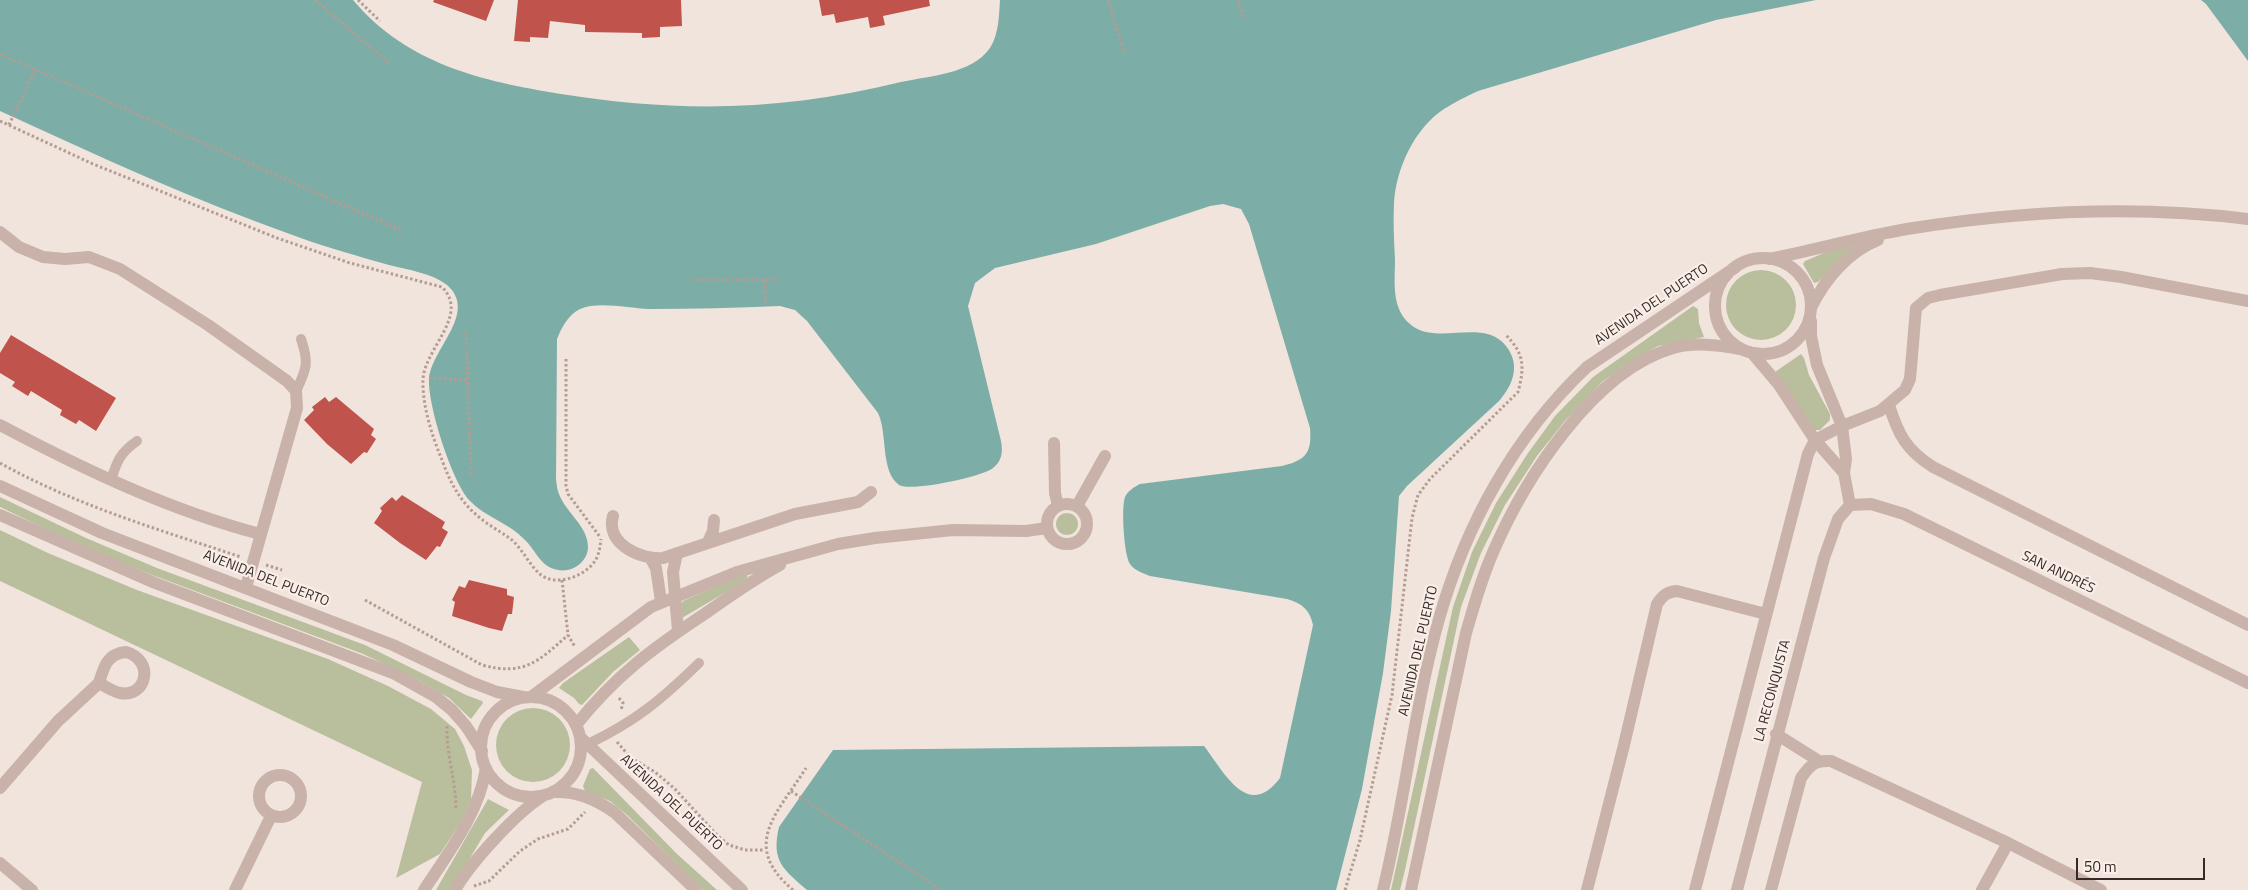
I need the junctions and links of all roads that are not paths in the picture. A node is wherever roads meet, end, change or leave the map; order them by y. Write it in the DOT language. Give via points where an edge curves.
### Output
graph roads {
  1 [pos="2248,219"];
  2 [pos="1904,230"];
  3 [pos="0,232"];
  4 [pos="1769,259"];
  5 [pos="1736,267"];
  6 [pos="2248,301"];
  7 [pos="1811,312"];
  8 [pos="301,339"];
  9 [pos="1746,351"];
  10 [pos="296,391"];
  11 [pos="1888,405"];
  12 [pos="0,425"];
  13 [pos="1842,426"];
  14 [pos="1815,440"];
  15 [pos="137,441"];
  16 [pos="1054,443"];
  17 [pos="1105,456"];
  18 [pos="1844,472"];
  19 [pos="111,480"];
  20 [pos="0,486"];
  21 [pos="871,492"];
  22 [pos="1850,505"];
  23 [pos="1058,506"];
  24 [pos="1077,506"];
  25 [pos="0,515"];
  26 [pos="613,516"];
  27 [pos="714,520"];
  28 [pos="1047,528"];
  29 [pos="260,534"];
  30 [pos="708,542"];
  31 [pos="677,553"];
  32 [pos="800,554"];
  33 [pos="651,559"];
  34 [pos="246,587"];
  35 [pos="674,596"];
  36 [pos="661,601"];
  37 [pos="1766,614"];
  38 [pos="2248,625"];
  39 [pos="678,631"];
  40 [pos="700,663"];
  41 [pos="99,683"];
  42 [pos="2248,683"];
  43 [pos="527,697"];
  44 [pos="1776,734"];
  45 [pos="581,736"];
  46 [pos="482,751"];
  47 [pos="1819,761"];
  48 [pos="486,768"];
  49 [pos="0,788"];
  50 [pos="549,793"];
  51 [pos="271,816"];
  52 [pos="2008,843"];
  53 [pos="0,863"];
  54 [pos="457,887"];
  55 [pos="32,890"];
  56 [pos="235,890"];
  57 [pos="424,890"];
  58 [pos="696,890"];
  59 [pos="742,890"];
  60 [pos="1383,890"];
  61 [pos="1411,890"];
  62 [pos="1587,890"];
  63 [pos="1696,890"];
  64 [pos="1737,890"];
  65 [pos="1771,890"];
  66 [pos="1982,890"];
  67 [pos="2101,890"];
  1 -- 2 [label="street" via="2167,212 2016,214"];
  2 -- 4 [label="street"];
  2 -- 7 [label="street" via="1871,243 1836,270 1821,288"];
  3 -- 10 [label="street" via="19,246 43,257 89,257 120,269 208,325 287,381"];
  4 -- 5 [label="street" via="1748,260"];
  4 -- 7 [label="street" via="1790,266 1801,276 1808,288"];
  5 -- 9 [label="street" via="1719,289 1716,316 1729,340"];
  5 -- 60 [label="street, AVENIDA DEL PUERTO" via="1587,367 1540,419 1493,487 1454,571 1439,620"];
  6 -- 11 [label="street" via="2090,273 2062,274 1928,298 1916,308 1910,379 1905,390"];
  7 -- 9 [label="street" via="1806,329 1789,347 1765,354"];
  7 -- 13 [label="street" via="1811,336 1817,364"];
  8 -- 10 [label="lane" via="307,359 306,372"];
  9 -- 14 [label="street" via="1779,385"];
  9 -- 61 [label="street" via="1695,344 1658,353 1640,362 1577,417 1536,473 1494,551 1466,633"];
  10 -- 29 [label="street" via="297,408"];
  11 -- 13 [label="street"];
  11 -- 38 [label="street" via="1897,429 1918,458"];
  12 -- 19 [label="street"];
  13 -- 14 [label="street"];
  13 -- 18 [label="street" via="1846,459"];
  14 -- 18 [label="street"];
  14 -- 37 [label="street" via="1801,476"];
  15 -- 19 [label="lane" via="123,451"];
  16 -- 23 [label="street"];
  17 -- 24 [label="street"];
  18 -- 22 [label="street"];
  19 -- 29 [label="street" via="212,520"];
  20 -- 34 [label="street, AVENIDA DEL PUERTO" via="102,533"];
  21 -- 30 [label="street" via="858,502 795,514"];
  22 -- 42 [label="street, SAN ANDRÉS" via="1871,504 1904,514"];
  22 -- 44 [label="street, LA RECONQUISTA" via="1838,519 1824,558"];
  23 -- 24 [label="street"];
  23 -- 28 [label="street" via="1049,515"];
  24 -- 28 [label="street" via="1088,522 1080,540 1060,543 1054,540"];
  25 -- 46 [label="street" via="155,583 395,674 452,710"];
  26 -- 33 [label="street" via="612,532 637,555"];
  27 -- 30 [label="street" via="714,531"];
  28 -- 32 [label="street" via="919,533 838,544"];
  29 -- 34 [label="street"];
  30 -- 31 [label="street"];
  31 -- 33 [label="street"];
  31 -- 35 [label="street" via="673,572"];
  32 -- 35 [label="street" via="737,572"];
  32 -- 39 [label="street" via="757,578"];
  33 -- 36 [label="street" via="656,568"];
  34 -- 43 [label="street, AVENIDA DEL PUERTO" via="393,645 497,692"];
  35 -- 36 [label="street"];
  35 -- 39 [label="street"];
  36 -- 43 [label="street"];
  37 -- 62 [label="street" via="1677,591 1668,592 1656,604"];
  37 -- 63 [label="street"];
  39 -- 45 [label="street" via="627,669 609,687"];
  40 -- 45 [label="lane" via="637,718"];
  41 -- 49 [label="street" via="58,721"];
  43 -- 45 [label="street" via="545,698 558,704 569,713"];
  43 -- 46 [label="street" via="509,702 497,710 488,722"];
  44 -- 47 [label="street"];
  44 -- 64 [label="street, LA RECONQUISTA"];
  45 -- 50 [label="street" via="581,754 576,769 566,782"];
  45 -- 59 [label="street, AVENIDA DEL PUERTO"];
  46 -- 48 [label="street"];
  47 -- 52 [label="street" via="1831,761"];
  47 -- 65 [label="street" via="1810,765 1801,778"];
  48 -- 50 [label="street" via="499,784 517,795 530,797"];
  48 -- 57 [label="street" via="470,817"];
  50 -- 54 [label="street" via="534,801 499,834"];
  50 -- 58 [label="street" via="574,793 594,799 614,812"];
  51 -- 56 [label="street"];
  52 -- 66 [label="street"];
  52 -- 67 [label="street"];
  53 -- 55 [label="street"];
}
